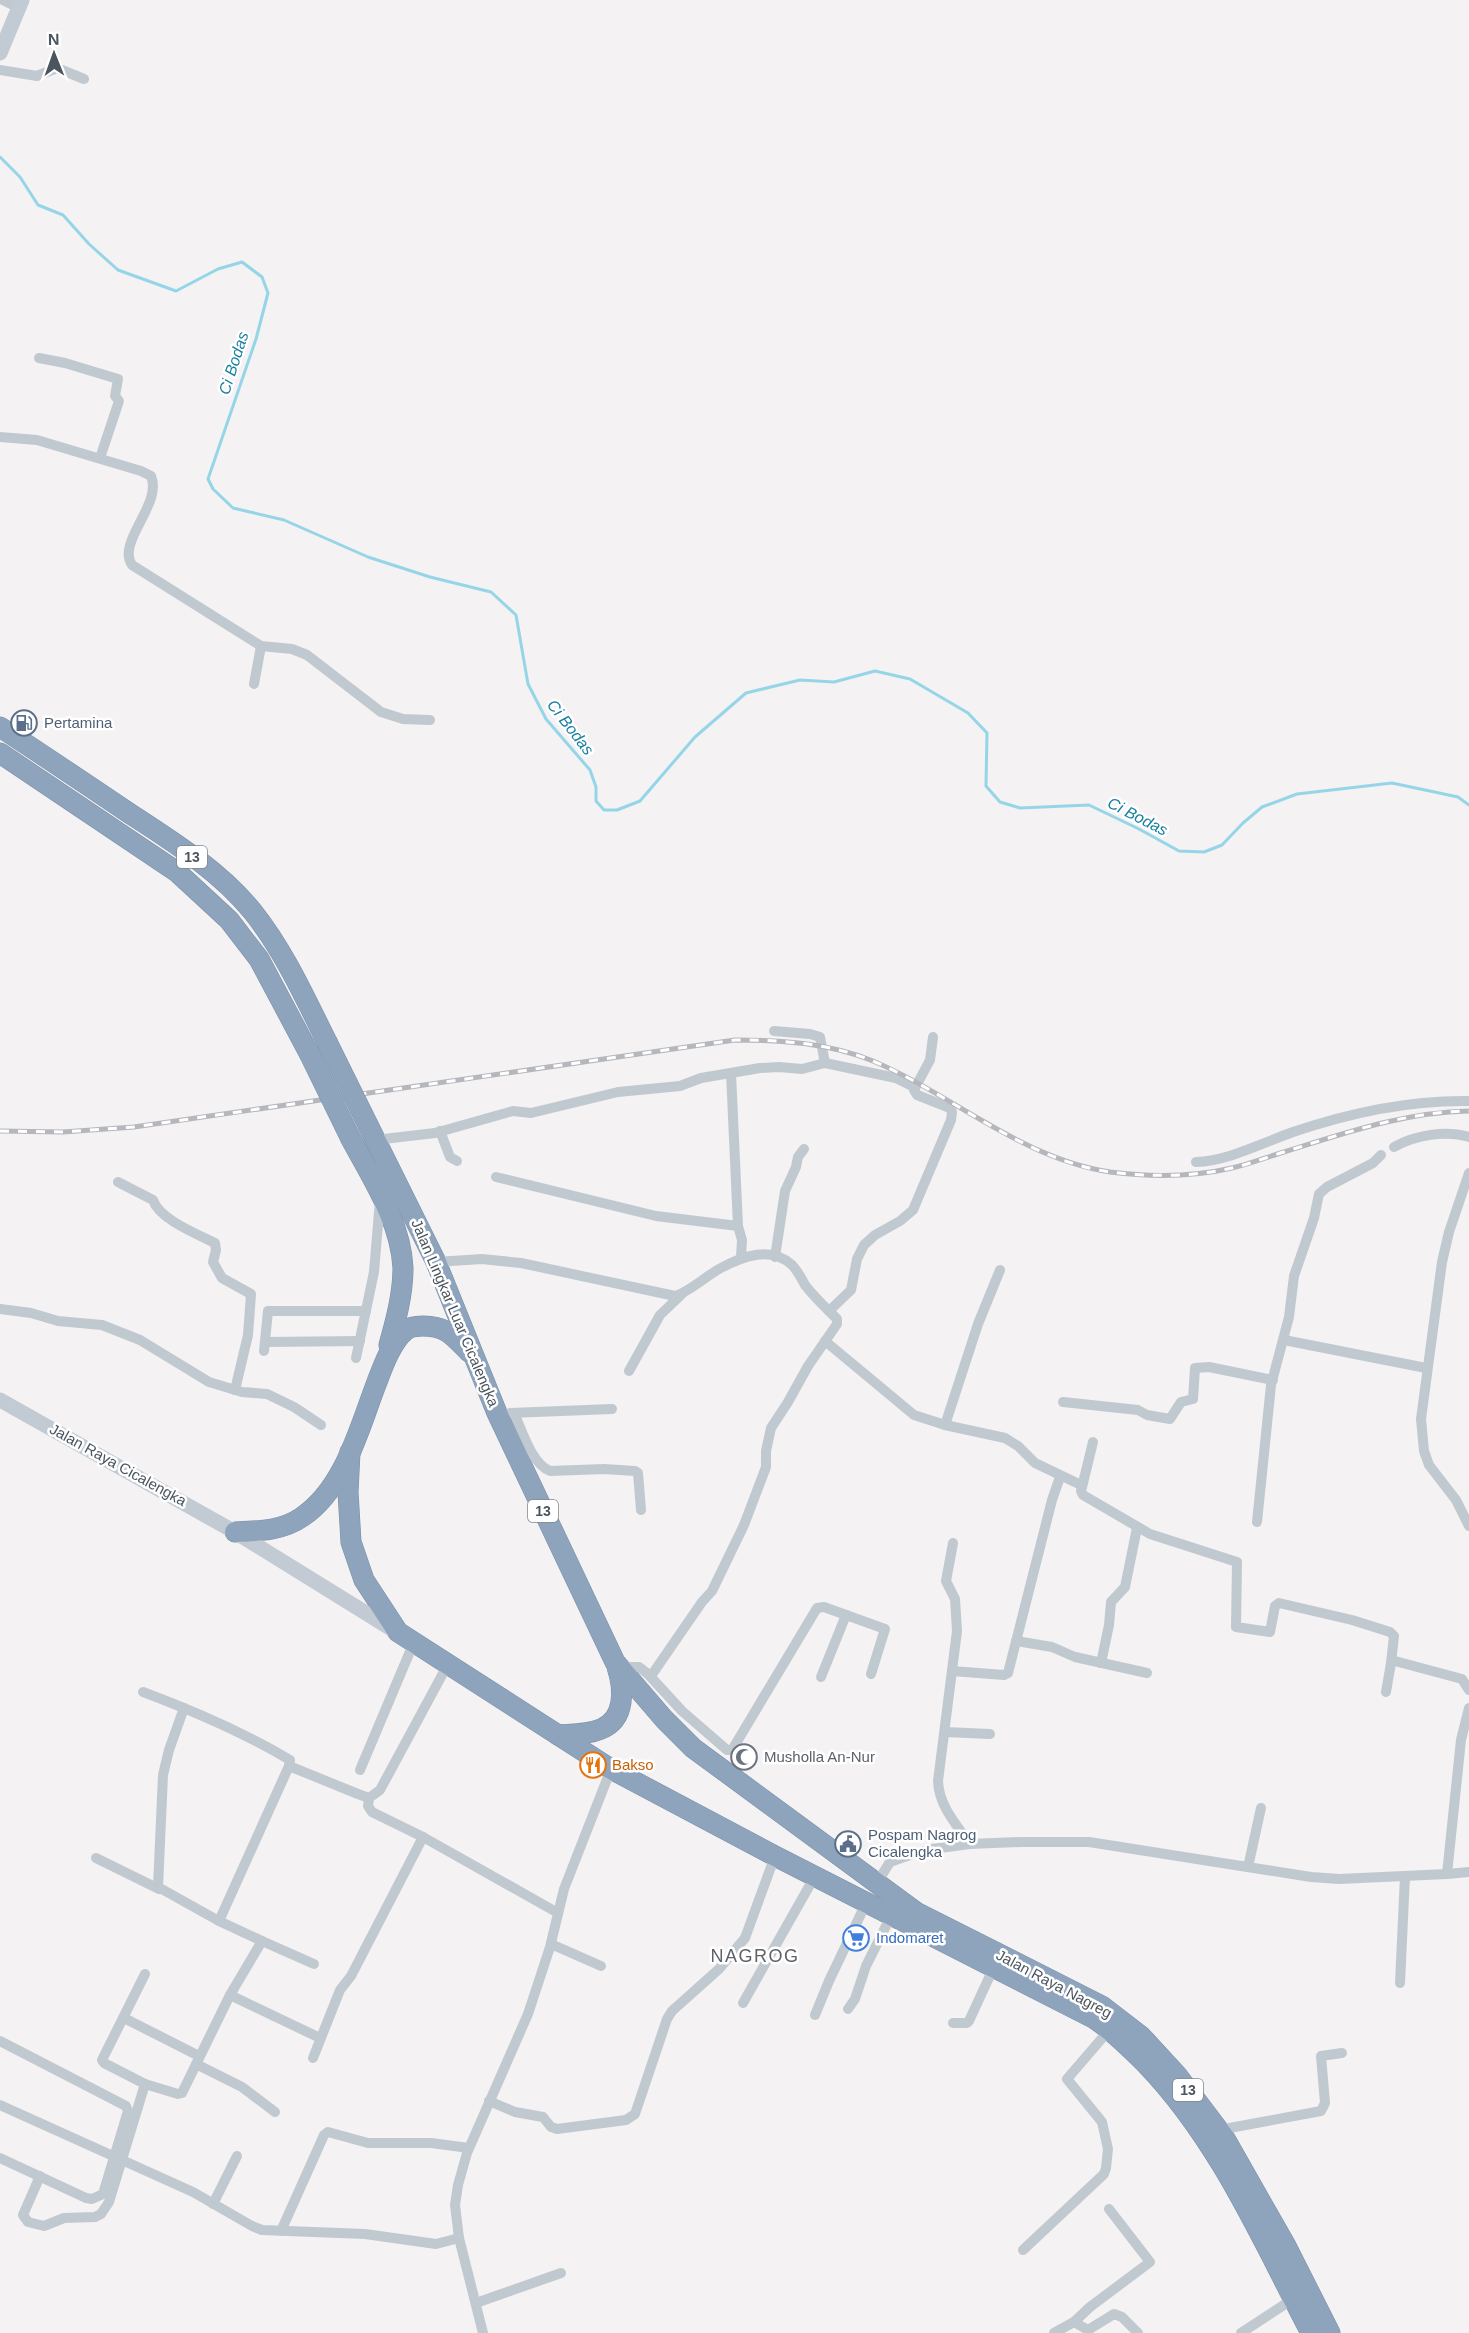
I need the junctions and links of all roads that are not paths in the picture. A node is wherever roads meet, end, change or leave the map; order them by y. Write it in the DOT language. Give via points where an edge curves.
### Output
graph roads {
  1 [pos="3,0"];
  2 [pos="20,4"];
  3 [pos="0,53"];
  4 [pos="0,70"];
  5 [pos="84,79"];
  6 [pos="39,358"];
  7 [pos="0,437"];
  8 [pos="100,458"];
  9 [pos="261,646"];
  10 [pos="254,684"];
  11 [pos="430,720"];
  12 [pos="0,727"];
  13 [pos="0,753"];
  14 [pos="774,1031"];
  15 [pos="933,1037"];
  16 [pos="825,1063"];
  17 [pos="731,1073"];
  18 [pos="914,1087"];
  19 [pos="1469,1101"];
  20 [pos="440,1131"];
  21 [pos="372,1133"];
  22 [pos="1469,1137"];
  23 [pos="1394,1147"];
  24 [pos="804,1149"];
  25 [pos="1381,1155"];
  26 [pos="457,1161"];
  27 [pos="1196,1162"];
  28 [pos="1469,1173"];
  29 [pos="496,1177"];
  30 [pos="118,1182"];
  31 [pos="380,1194"];
  32 [pos="738,1226"];
  33 [pos="741,1257"];
  34 [pos="775,1257"];
  35 [pos="436,1262"];
  36 [pos="1000,1270"];
  37 [pos="682,1294"];
  38 [pos="0,1310"];
  39 [pos="366,1311"];
  40 [pos="829,1311"];
  41 [pos="1284,1340"];
  42 [pos="360,1341"];
  43 [pos="825,1341"];
  44 [pos="386,1357"];
  45 [pos="356,1358"];
  46 [pos="475,1358"];
  47 [pos="1426,1368"];
  48 [pos="629,1371"];
  49 [pos="1273,1380"];
  50 [pos="235,1390"];
  51 [pos="0,1400"];
  52 [pos="1063,1402"];
  53 [pos="612,1409"];
  54 [pos="506,1413"];
  55 [pos="321,1425"];
  56 [pos="945,1425"];
  57 [pos="1093,1442"];
  58 [pos="350,1452"];
  59 [pos="1060,1477"];
  60 [pos="1083,1483"];
  61 [pos="641,1510"];
  62 [pos="1257,1522"];
  63 [pos="1469,1526"];
  64 [pos="1137,1528"];
  65 [pos="235,1532"];
  66 [pos="953,1543"];
  67 [pos="846,1615"];
  68 [pos="406,1637"];
  69 [pos="1016,1641"];
  70 [pos="1101,1663"];
  71 [pos="1392,1663"];
  72 [pos="448,1664"];
  73 [pos="617,1664"];
  74 [pos="952,1671"];
  75 [pos="1147,1673"];
  76 [pos="871,1674"];
  77 [pos="651,1676"];
  78 [pos="821,1677"];
  79 [pos="1469,1690"];
  80 [pos="143,1692"];
  81 [pos="1386,1692"];
  82 [pos="184,1708"];
  83 [pos="1469,1708"];
  84 [pos="945,1732"];
  85 [pos="990,1734"];
  86 [pos="558,1735"];
  87 [pos="1464,1765"];
  88 [pos="289,1766"];
  89 [pos="611,1768"];
  90 [pos="360,1770"];
  91 [pos="369,1798"];
  92 [pos="1261,1808"];
  93 [pos="423,1837"];
  94 [pos="970,1844"];
  95 [pos="775,1857"];
  96 [pos="96,1858"];
  97 [pos="1248,1867"];
  98 [pos="1469,1872"];
  99 [pos="1447,1874"];
  100 [pos="815,1876"];
  101 [pos="1405,1876"];
  102 [pos="877,1883"];
  103 [pos="159,1889"];
  104 [pos="866,1903"];
  105 [pos="558,1913"];
  106 [pos="891,1916"];
  107 [pos="219,1921"];
  108 [pos="262,1941"];
  109 [pos="551,1944"];
  110 [pos="314,1964"];
  111 [pos="601,1966"];
  112 [pos="993,1969"];
  113 [pos="145,1974"];
  114 [pos="1401,1983"];
  115 [pos="230,1995"];
  116 [pos="743,2003"];
  117 [pos="848,2010"];
  118 [pos="815,2015"];
  119 [pos="124,2018"];
  120 [pos="953,2024"];
  121 [pos="1110,2029"];
  122 [pos="320,2038"];
  123 [pos="0,2041"];
  124 [pos="1342,2053"];
  125 [pos="313,2058"];
  126 [pos="197,2060"];
  127 [pos="145,2084"];
  128 [pos="489,2101"];
  129 [pos="0,2105"];
  130 [pos="275,2112"];
  131 [pos="1219,2130"];
  132 [pos="469,2148"];
  133 [pos="237,2156"];
  134 [pos="0,2158"];
  135 [pos="117,2159"];
  136 [pos="40,2176"];
  137 [pos="213,2204"];
  138 [pos="1109,2208"];
  139 [pos="281,2231"];
  140 [pos="459,2238"];
  141 [pos="1023,2250"];
  142 [pos="561,2272"];
  143 [pos="1293,2299"];
  144 [pos="476,2303"];
  145 [pos="1074,2322"];
  146 [pos="483,2333"];
  147 [pos="1054,2333"];
  148 [pos="1138,2333"];
  149 [pos="1241,2333"];
  150 [pos="1311,2333"];
  151 [pos="1330,2333"];
  1 -- 2 [label="street"];
  2 -- 3 [label="main road"];
  4 -- 5 [label="street" via="38,76 57,68"];
  6 -- 8 [label="street" via="118,379 118,401"];
  7 -- 8 [label="street" via="37,440"];
  8 -- 9 [label="street" via="141,471 153,481 153,492 129,549 128,560 132,565"];
  9 -- 10 [label="street"];
  9 -- 11 [label="street" via="300,651 381,712 403,719"];
  12 -- 21 [label="highway, Jalan Lingkar Luar Cicalengka / 13, bridge" via="165,837 226,885 252,912 295,978"];
  13 -- 31 [label="highway, Jalan Lingkar Luar Cicalengka / 13, bridge" via="177,872 229,920 259,959"];
  14 -- 16 [label="street" via="820,1037"];
  15 -- 18 [label="street" via="930,1060"];
  16 -- 17 [label="street" via="802,1069 779,1067"];
  16 -- 18 [label="street" via="896,1078"];
  17 -- 20 [label="street" via="680,1086 618,1092 531,1113 513,1111"];
  17 -- 32 [label="street"];
  18 -- 40 [label="street" via="917,1095 950,1108 951,1120 914,1210 864,1245 851,1290"];
  19 -- 27 [label="street" via="1414,1102 1346,1117"];
  20 -- 21 [label="street" via="414,1137"];
  20 -- 26 [label="street" via="450,1157"];
  21 -- 35 [label="highway, Jalan Lingkar Luar Cicalengka / 13"];
  22 -- 23 [label="street" via="1434,1135 1412,1138"];
  24 -- 34 [label="street" via="785,1191"];
  25 -- 41 [label="street" via="1319,1194 1294,1279"];
  28 -- 47 [label="street" via="1449,1232"];
  29 -- 32 [label="street" via="656,1216"];
  30 -- 50 [label="street" via="153,1200 156,1209 179,1225 215,1243 213,1262 222,1278 251,1294 248,1335"];
  31 -- 39 [label="street" via="374,1272"];
  31 -- 44 [label="highway, Jalan Lingkar Luar Cicalengka / 13" via="398,1236 403,1268 399,1312"];
  32 -- 33 [label="street"];
  33 -- 34 [label="street"];
  33 -- 37 [label="street" via="701,1278"];
  34 -- 40 [label="street" via="792,1264"];
  35 -- 37 [label="street" via="482,1259 521,1263 669,1296"];
  35 -- 46 [label="highway, Jalan Lingkar Luar Cicalengka / 13"];
  36 -- 56 [label="street"];
  37 -- 48 [label="street" via="660,1315"];
  38 -- 50 [label="street" via="102,1325 140,1340 209,1382"];
  39 -- 42 [label="street"];
  39 -- 42 [label="street" via="268,1311 264,1347"];
  40 -- 43 [label="street" via="837,1322"];
  41 -- 47 [label="street"];
  41 -- 49 [label="street"];
  42 -- 45 [label="street"];
  43 -- 56 [label="street" via="903,1408"];
  43 -- 77 [label="street" via="771,1428 766,1467 712,1592"];
  44 -- 46 [label="highway" via="406,1330 436,1326 449,1332"];
  44 -- 58 [label="highway, 13"];
  46 -- 54 [label="highway, Jalan Lingkar Luar Cicalengka / 13"];
  47 -- 63 [label="street" via="1421,1419 1424,1451"];
  49 -- 52 [label="street" via="1207,1366 1195,1368 1193,1399 1181,1402 1170,1419 1138,1410"];
  49 -- 62 [label="street"];
  50 -- 55 [label="street" via="267,1394"];
  51 -- 65 [label="main road, Jalan Raya Cicalengka"];
  53 -- 54 [label="street"];
  54 -- 61 [label="street" via="536,1459 550,1471 604,1469 638,1473"];
  54 -- 73 [label="highway, Jalan Lingkar Luar Cicalengka / 13"];
  56 -- 59 [label="street" via="1005,1438 1035,1463"];
  57 -- 60 [label="street"];
  58 -- 65 [label="highway" via="333,1485 302,1517 266,1530"];
  58 -- 68 [label="highway, 13" via="351,1542 364,1580"];
  59 -- 60 [label="street"];
  59 -- 69 [label="street"];
  60 -- 64 [label="street" via="1083,1496"];
  64 -- 70 [label="street" via="1125,1587 1111,1602"];
  64 -- 71 [label="street" via="1237,1562 1236,1627 1270,1632 1275,1606 1280,1603 1390,1632 1394,1635"];
  65 -- 68 [label="main road, Jalan Raya Cicalengka"];
  66 -- 74 [label="street" via="946,1581 954,1593 957,1614"];
  67 -- 76 [label="street" via="885,1629"];
  67 -- 77 [label="street" via="824,1607 814,1611 732,1750 727,1750 682,1711"];
  67 -- 78 [label="street"];
  68 -- 72 [label="highway, 13"];
  68 -- 90 [label="street"];
  69 -- 70 [label="street" via="1052,1647"];
  69 -- 74 [label="street" via="1007,1674"];
  70 -- 75 [label="street"];
  71 -- 79 [label="street" via="1398,1661 1462,1679"];
  71 -- 81 [label="street"];
  72 -- 86 [label="highway, 13"];
  72 -- 91 [label="street" via="380,1790"];
  73 -- 77 [label="street" via="639,1667"];
  73 -- 86 [label="highway" via="623,1699 615,1718 603,1729"];
  73 -- 102 [label="highway, Jalan Lingkar Luar Cicalengka / 13" via="693,1748"];
  74 -- 84 [label="street"];
  80 -- 82 [label="street"];
  82 -- 88 [label="street" via="278,1752 290,1760"];
  82 -- 103 [label="street" via="163,1775"];
  83 -- 87 [label="street" via="1461,1740"];
  84 -- 85 [label="street"];
  84 -- 94 [label="street" via="938,1781 940,1801"];
  86 -- 89 [label="highway, 13"];
  87 -- 99 [label="street"];
  88 -- 91 [label="street"];
  88 -- 107 [label="street"];
  89 -- 95 [label="highway, 13"];
  89 -- 105 [label="street"];
  91 -- 93 [label="street" via="372,1812"];
  92 -- 97 [label="street"];
  93 -- 105 [label="street"];
  93 -- 122 [label="street" via="340,1990"];
  94 -- 97 [label="street" via="1089,1842"];
  94 -- 102 [label="street" via="932,1849 890,1862"];
  95 -- 100 [label="highway, 13"];
  95 -- 128 [label="street" via="745,1938 719,1970 667,2019 635,2114 626,2120 554,2128 543,2117 515,2112"];
  96 -- 103 [label="street"];
  97 -- 101 [label="street" via="1339,1879"];
  98 -- 99 [label="street"];
  99 -- 101 [label="street"];
  100 -- 104 [label="highway, 13"];
  100 -- 116 [label="street"];
  101 -- 114 [label="street"];
  102 -- 104 [label="street"];
  102 -- 131 [label="highway, Jalan Raya Nagreg / 13" via="916,1912 1102,2006 1141,2036"];
  103 -- 107 [label="street"];
  104 -- 106 [label="highway, Jalan Raya Nagreg / 13"];
  104 -- 118 [label="street"];
  105 -- 109 [label="street"];
  106 -- 112 [label="highway, Jalan Raya Nagreg / 13"];
  106 -- 117 [label="street"];
  107 -- 108 [label="street"];
  108 -- 110 [label="street"];
  108 -- 115 [label="street"];
  109 -- 111 [label="street"];
  109 -- 128 [label="street" via="528,2014"];
  112 -- 120 [label="street" via="969,2021"];
  112 -- 121 [label="highway, Jalan Raya Nagreg / 13"];
  113 -- 119 [label="street"];
  115 -- 122 [label="street"];
  115 -- 126 [label="street"];
  119 -- 126 [label="street"];
  119 -- 127 [label="street" via="102,2061"];
  121 -- 141 [label="street" via="1067,2079 1102,2122 1108,2149 1104,2174"];
  121 -- 143 [label="highway, Jalan Raya Nagreg / 13" via="1162,2081 1203,2134 1271,2252"];
  122 -- 125 [label="street"];
  123 -- 135 [label="street" via="126,2106"];
  124 -- 131 [label="street" via="1321,2056 1325,2103 1321,2110"];
  126 -- 127 [label="street" via="182,2093"];
  126 -- 130 [label="street"];
  127 -- 135 [label="street"];
  128 -- 132 [label="street"];
  129 -- 135 [label="street"];
  131 -- 151 [label="highway, Jalan Raya Nagreg / 13" via="1286,2246"];
  132 -- 139 [label="street" via="431,2143 368,2144 328,2132"];
  132 -- 140 [label="street" via="455,2205"];
  133 -- 137 [label="street"];
  134 -- 136 [label="street"];
  135 -- 136 [label="street" via="99,2198 86,2198"];
  135 -- 136 [label="street" via="109,2202 94,2217 64,2218 44,2226 27,2222 23,2215"];
  135 -- 137 [label="street"];
  137 -- 139 [label="street" via="262,2230"];
  138 -- 145 [label="street" via="1150,2262"];
  139 -- 140 [label="street" via="365,2234 436,2244"];
  140 -- 144 [label="street"];
  142 -- 144 [label="street"];
  143 -- 149 [label="street"];
  143 -- 150 [label="highway, Jalan Raya Nagreg / 13"];
  144 -- 146 [label="street"];
  145 -- 147 [label="street"];
  145 -- 148 [label="street" via="1088,2330 1114,2314"];
}
